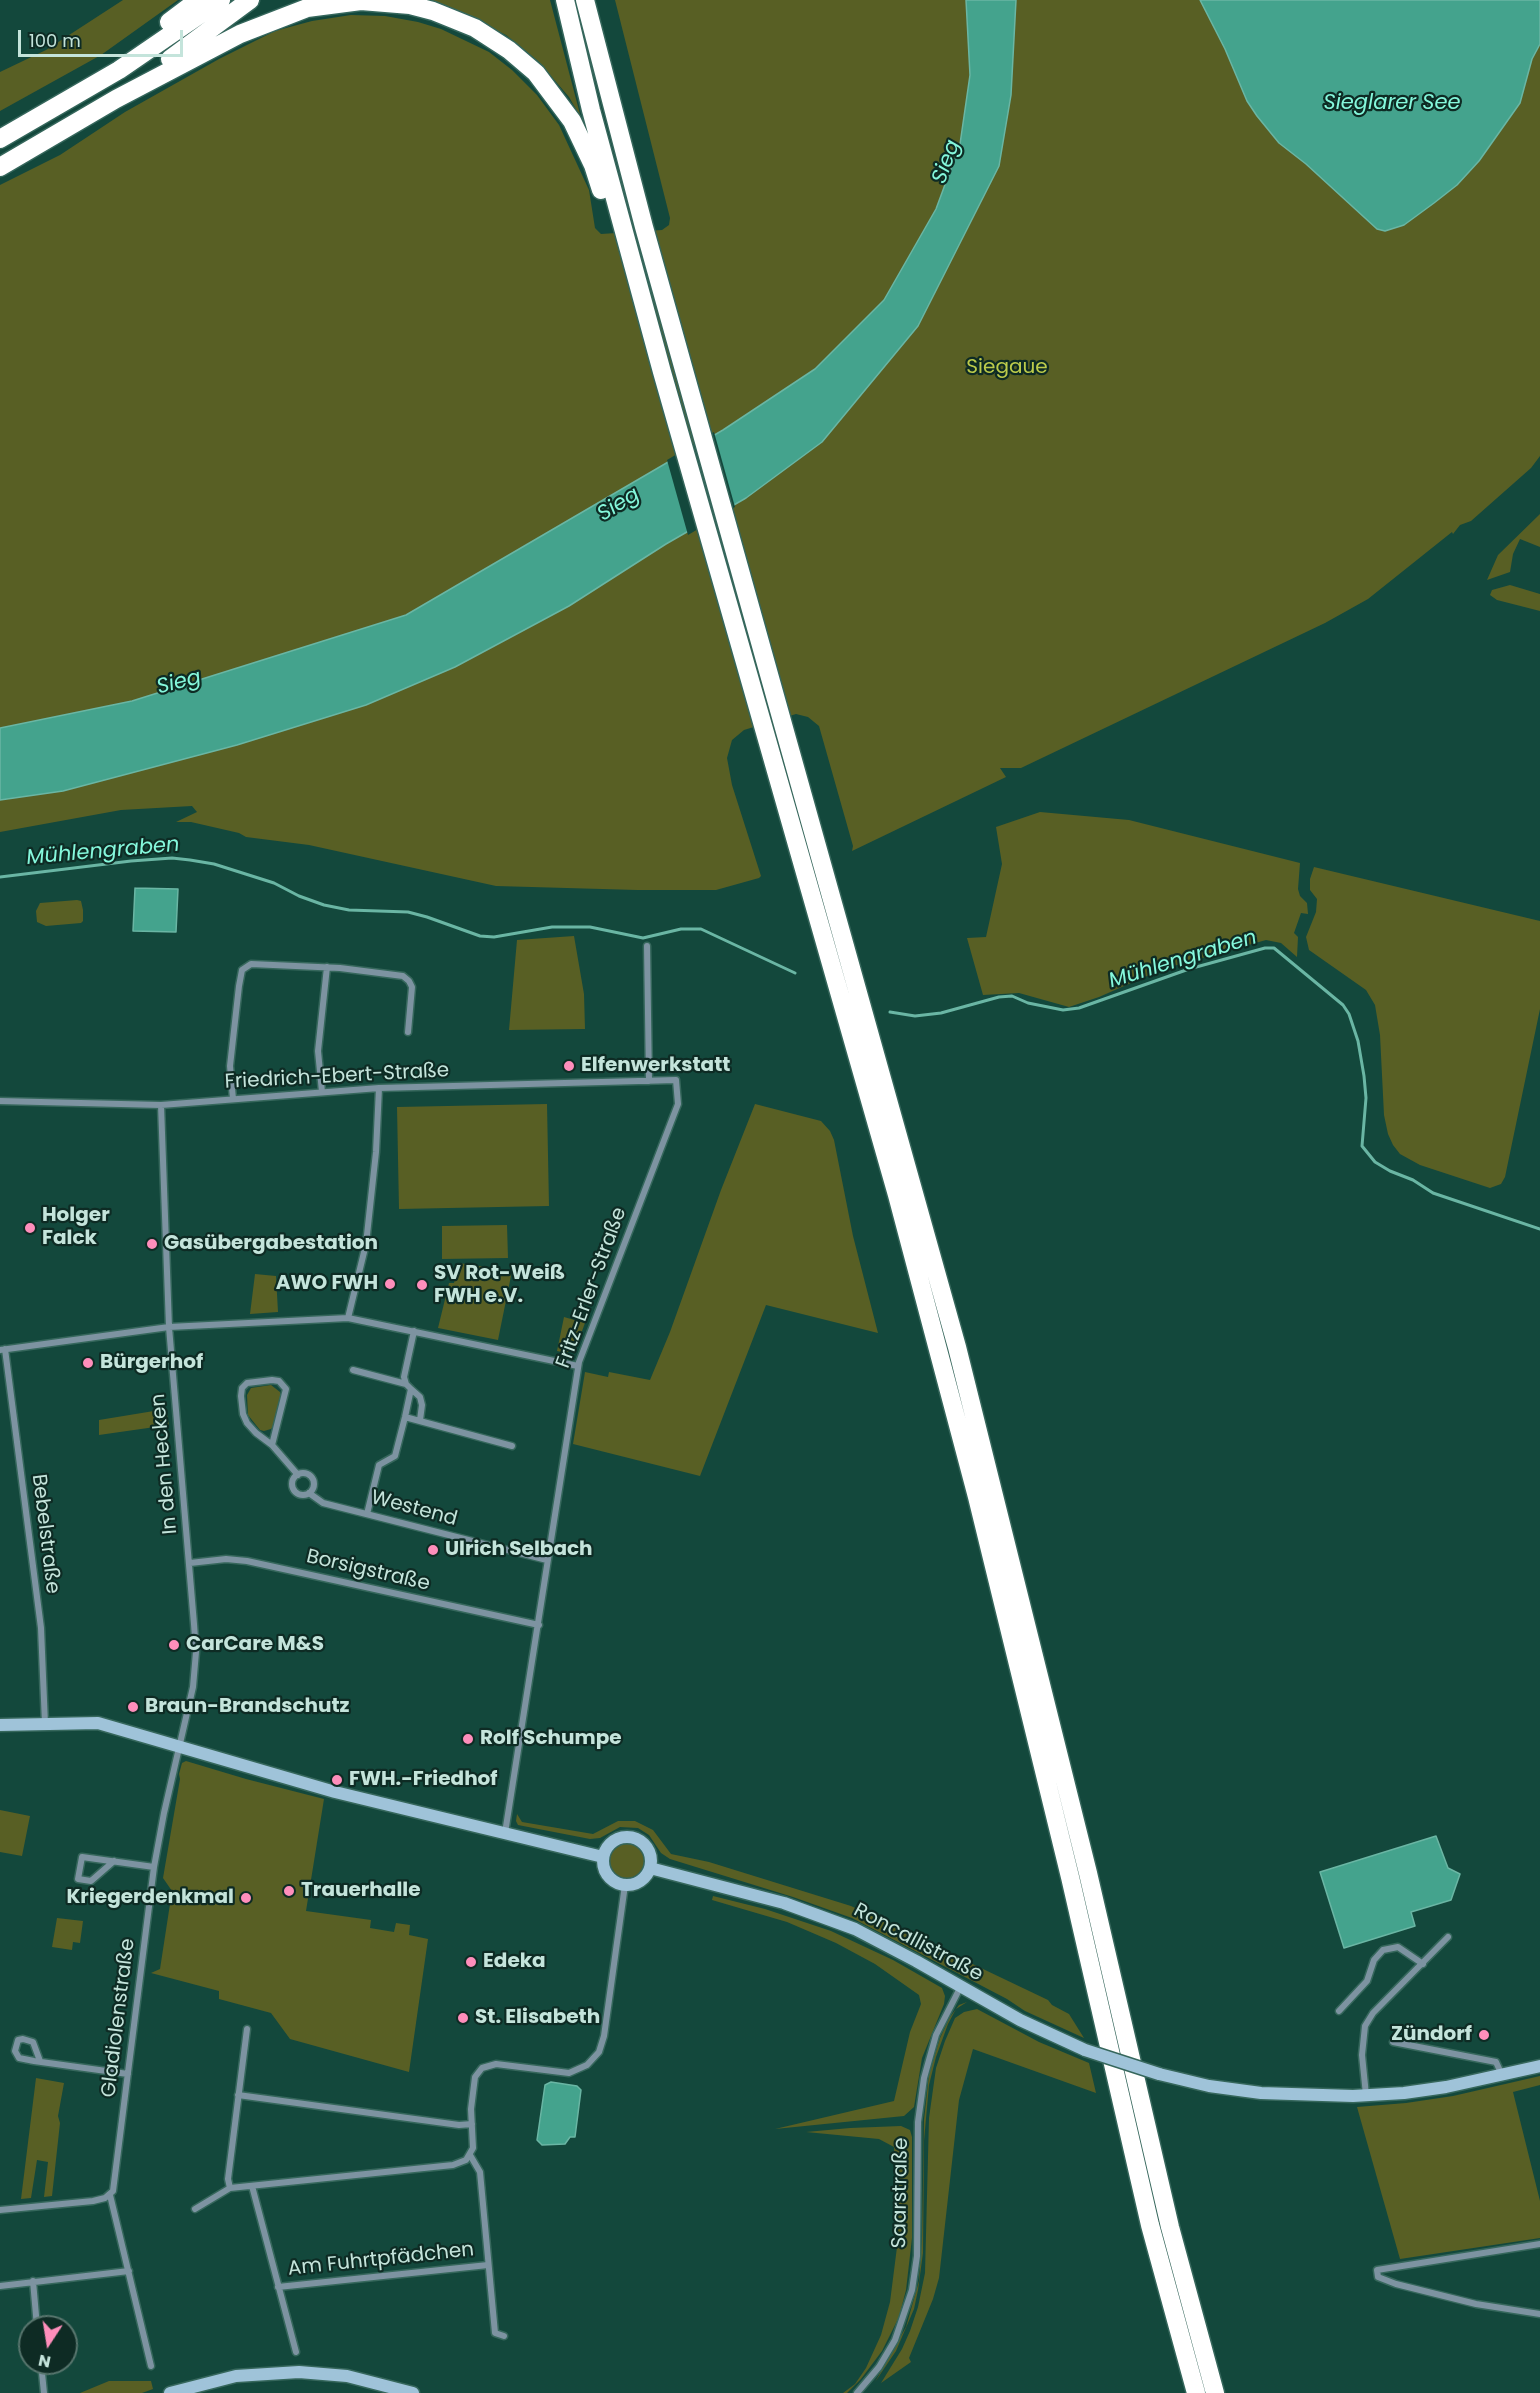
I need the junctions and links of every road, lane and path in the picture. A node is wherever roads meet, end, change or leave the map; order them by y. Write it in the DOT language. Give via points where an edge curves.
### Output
graph roads {
  1 [pos="198,0"];
  2 [pos="221,0"];
  3 [pos="250,0"];
  4 [pos="565,0"];
  5 [pos="585,0"];
  6 [pos="116,99"];
  7 [pos="19,130"];
  8 [pos="0,139"];
  9 [pos="0,167"];
  10 [pos="620,233"];
  11 [pos="647,946"];
  12 [pos="327,967"];
  13 [pos="408,1032"];
  14 [pos="676,1080"];
  15 [pos="649,1081"];
  16 [pos="379,1088"];
  17 [pos="322,1092"];
  18 [pos="233,1099"];
  19 [pos="0,1101"];
  20 [pos="161,1105"];
  21 [pos="348,1318"];
  22 [pos="169,1327"];
  23 [pos="414,1331"];
  24 [pos="3,1349"];
  25 [pos="578,1366"];
  26 [pos="353,1370"];
  27 [pos="406,1384"];
  28 [pos="411,1389"];
  29 [pos="405,1417"];
  30 [pos="420,1420"];
  31 [pos="272,1445"];
  32 [pos="512,1446"];
  33 [pos="298,1475"];
  34 [pos="309,1493"];
  35 [pos="367,1514"];
  36 [pos="548,1560"];
  37 [pos="190,1563"];
  38 [pos="539,1625"];
  39 [pos="45,1724"];
  40 [pos="0,1725"];
  41 [pos="179,1747"];
  42 [pos="505,1833"];
  43 [pos="603,1857"];
  44 [pos="114,1861"];
  45 [pos="154,1867"];
  46 [pos="650,1868"];
  47 [pos="625,1885"];
  48 [pos="1448,1937"];
  49 [pos="1423,1964"];
  50 [pos="961,1986"];
  51 [pos="1340,2011"];
  52 [pos="247,2028"];
  53 [pos="1393,2042"];
  54 [pos="40,2061"];
  55 [pos="1540,2066"];
  56 [pos="128,2074"];
  57 [pos="1502,2076"];
  58 [pos="238,2095"];
  59 [pos="1366,2096"];
  60 [pos="472,2124"];
  61 [pos="470,2155"];
  62 [pos="252,2186"];
  63 [pos="230,2188"];
  64 [pos="110,2195"];
  65 [pos="195,2209"];
  66 [pos="0,2210"];
  67 [pos="1540,2244"];
  68 [pos="488,2265"];
  69 [pos="129,2271"];
  70 [pos="33,2281"];
  71 [pos="0,2286"];
  72 [pos="278,2287"];
  73 [pos="1540,2314"];
  74 [pos="37,2315"];
  75 [pos="504,2336"];
  76 [pos="296,2352"];
  77 [pos="151,2366"];
  78 [pos="42,2375"];
  79 [pos="44,2393"];
  80 [pos="170,2393"];
  81 [pos="413,2393"];
  82 [pos="856,2393"];
  83 [pos="1196,2393"];
  84 [pos="1215,2393"];
  1 -- 7 [label="highway"];
  2 -- 7 [label="highway" via="119,70"];
  3 -- 6 [label="highway"];
  4 -- 10 [label="highway"];
  5 -- 84 [label="highway" via="644,227 963,1370 1085,1862 1170,2227"];
  6 -- 9 [label="highway"];
  6 -- 10 [label="highway" via="240,34 307,8 361,1 433,11 495,39 550,90 582,140"];
  7 -- 8 [label="highway"];
  10 -- 83 [label="highway" via="645,308 891,1172 974,1486 1150,2225"];
  11 -- 15 [label="street"];
  12 -- 13 [label="street" via="380,972 406,979 412,987"];
  12 -- 17 [label="street" via="318,1051"];
  12 -- 18 [label="street" via="256,963 243,968 230,1066"];
  14 -- 15 [label="street, Friedrich-Ebert-Straße"];
  14 -- 25 [label="street, Fritz-Erler-Straße" via="678,1104"];
  15 -- 16 [label="street, Friedrich-Ebert-Straße"];
  16 -- 17 [label="street, Friedrich-Ebert-Straße"];
  16 -- 21 [label="street" via="368,1223"];
  17 -- 18 [label="street, Friedrich-Ebert-Straße"];
  18 -- 20 [label="street, Friedrich-Ebert-Straße"];
  19 -- 20 [label="street, Friedrich-Ebert-Straße"];
  20 -- 22 [label="street, In den Hecken"];
  21 -- 22 [label="street"];
  21 -- 23 [label="street"];
  22 -- 24 [label="street"];
  22 -- 37 [label="street, In den Hecken"];
  23 -- 25 [label="street"];
  23 -- 27 [label="street" via="404,1377"];
  24 -- 39 [label="street, Bebelstraße" via="42,1636"];
  25 -- 36 [label="street, Fritz-Erler-Straße"];
  26 -- 27 [label="street"];
  27 -- 28 [label="street"];
  28 -- 29 [label="street"];
  28 -- 30 [label="street" via="420,1397"];
  29 -- 30 [label="street"];
  29 -- 35 [label="street" via="395,1456 380,1465"];
  30 -- 32 [label="street"];
  31 -- 31 [label="street" via="286,1389 279,1381 247,1383 241,1396 243,1414 256,1433"];
  31 -- 33 [label="street"];
  33 -- 34 [label="street" via="303,1473 312,1479"];
  33 -- 34 [label="street" via="292,1488 299,1495"];
  34 -- 35 [label="street, Westend" via="323,1503"];
  35 -- 36 [label="street, Westend"];
  36 -- 38 [label="street, Fritz-Erler-Straße"];
  37 -- 38 [label="street, Borsigstraße" via="217,1559 247,1561"];
  37 -- 41 [label="street, In den Hecken" via="196,1664"];
  38 -- 42 [label="street, Fritz-Erler-Straße"];
  39 -- 40 [label="street"];
  39 -- 41 [label="street" via="98,1723"];
  41 -- 42 [label="street" via="335,1792"];
  41 -- 45 [label="street, Gladiolenstraße"];
  42 -- 43 [label="street"];
  43 -- 46 [label="street" via="614,1841 633,1838 648,1849"];
  43 -- 47 [label="street" via="605,1872"];
  44 -- 44 [label="street" via="82,1857 78,1879 91,1881"];
  44 -- 45 [label="street"];
  45 -- 56 [label="street, Gladiolenstraße"];
  46 -- 47 [label="street" via="640,1881"];
  46 -- 50 [label="street, Roncallistraße" via="822,1916 868,1935"];
  47 -- 60 [label="street" via="599,2052 587,2066 569,2073 495,2064 482,2068 475,2077"];
  48 -- 49 [label="street"];
  49 -- 51 [label="street" via="1398,1947 1383,1950 1374,1960 1367,1981"];
  49 -- 59 [label="street" via="1373,2013 1365,2026 1362,2055"];
  50 -- 59 [label="street, Roncallistraße, bridge" via="1020,2020 1085,2050 1159,2074 1261,2093"];
  50 -- 82 [label="street, Saarstraße" via="936,2035 924,2078 918,2122 917,2256 912,2290 891,2346"];
  52 -- 58 [label="street"];
  53 -- 57 [label="street" via="1496,2062"];
  54 -- 54 [label="street" via="19,2058 15,2051 18,2040 33,2042"];
  54 -- 56 [label="street"];
  55 -- 57 [label="street, Roncallistraße"];
  56 -- 64 [label="street, Gladiolenstraße"];
  57 -- 59 [label="street, Roncallistraße"];
  58 -- 60 [label="street"];
  58 -- 63 [label="street"];
  60 -- 61 [label="street"];
  61 -- 62 [label="street" via="453,2164"];
  61 -- 68 [label="street, Am Fuhrtpfädchen" via="480,2172"];
  62 -- 63 [label="street"];
  62 -- 72 [label="street, Am Fuhrtpfädchen"];
  63 -- 65 [label="street"];
  64 -- 66 [label="street" via="93,2202"];
  64 -- 69 [label="street"];
  67 -- 73 [label="street" via="1377,2270 1378,2277 1396,2284 1458,2300"];
  68 -- 72 [label="street, Am Fuhrtpfädchen"];
  68 -- 75 [label="street, Am Fuhrtpfädchen" via="495,2333"];
  69 -- 70 [label="street"];
  69 -- 77 [label="street"];
  70 -- 71 [label="street"];
  70 -- 74 [label="street"];
  72 -- 76 [label="street, Am Fuhrtpfädchen"];
  78 -- 79 [label="street"];
  80 -- 81 [label="street" via="236,2376 298,2372 347,2376"];
}
